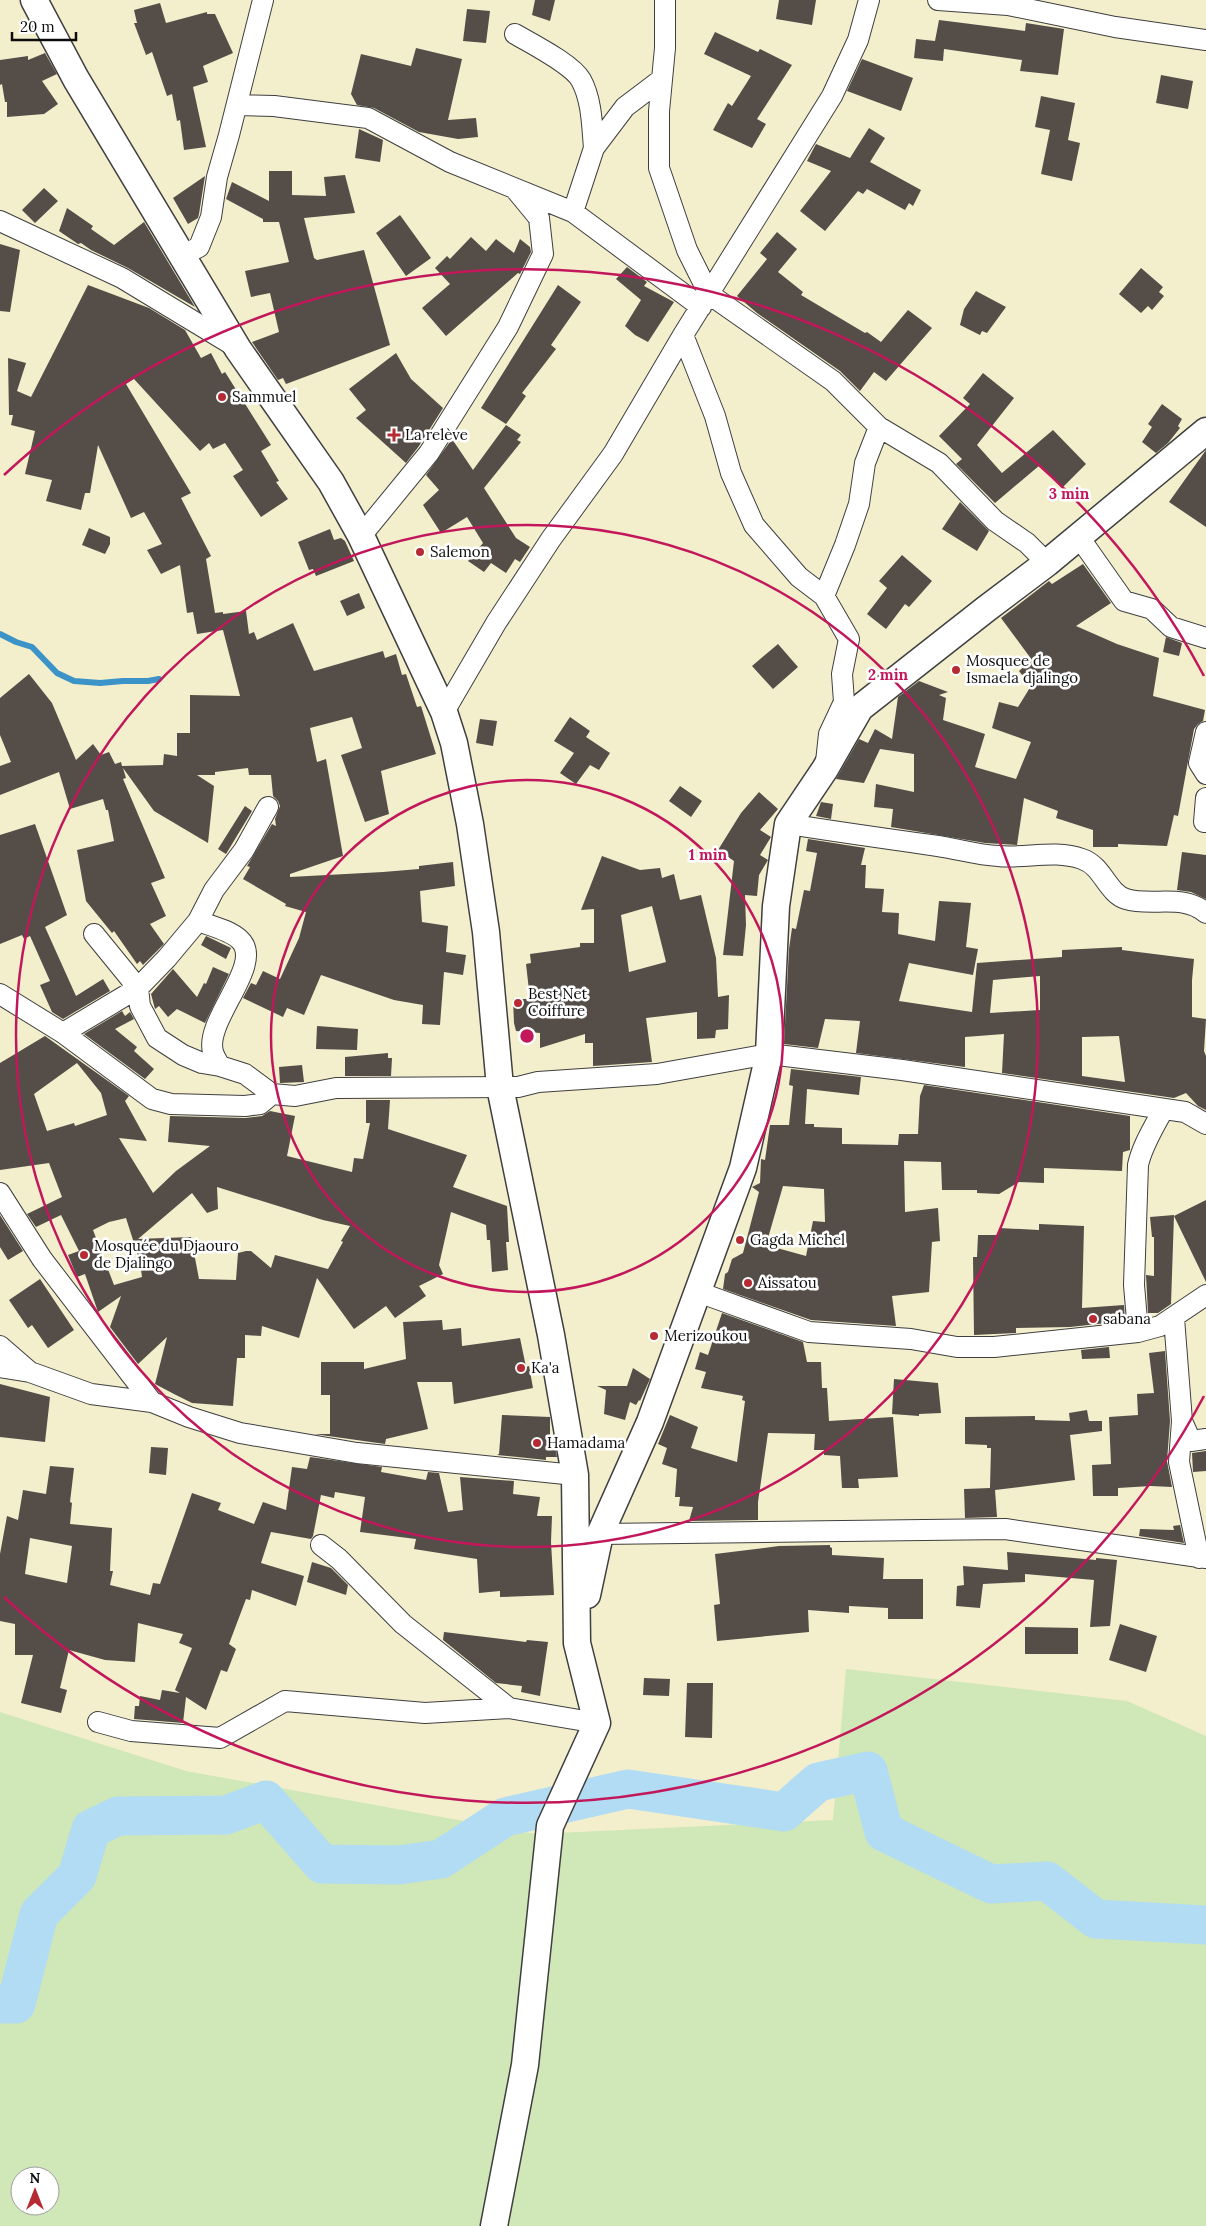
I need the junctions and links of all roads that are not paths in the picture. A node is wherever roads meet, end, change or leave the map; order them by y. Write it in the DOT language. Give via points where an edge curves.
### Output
graph roads {
  1 [pos="34,0"];
  2 [pos="263,0"];
  3 [pos="665,0"];
  4 [pos="869,0"];
  5 [pos="938,0"];
  6 [pos="515,34"];
  7 [pos="1206,40"];
  8 [pos="662,79"];
  9 [pos="237,105"];
  10 [pos="594,148"];
  11 [pos="512,186"];
  12 [pos="573,212"];
  13 [pos="0,221"];
  14 [pos="183,255"];
  15 [pos="705,300"];
  16 [pos="683,335"];
  17 [pos="238,349"];
  18 [pos="879,427"];
  19 [pos="1206,431"];
  20 [pos="361,536"];
  21 [pos="1079,538"];
  22 [pos="1047,563"];
  23 [pos="824,596"];
  24 [pos="1206,638"];
  25 [pos="444,712"];
  26 [pos="1206,732"];
  27 [pos="825,769"];
  28 [pos="1206,774"];
  29 [pos="1206,798"];
  30 [pos="268,806"];
  31 [pos="1206,822"];
  32 [pos="788,824"];
  33 [pos="1206,913"];
  34 [pos="198,921"];
  35 [pos="94,934"];
  36 [pos="138,988"];
  37 [pos="0,994"];
  38 [pos="63,1033"];
  39 [pos="769,1054"];
  40 [pos="220,1066"];
  41 [pos="500,1087"];
  42 [pos="272,1094"];
  43 [pos="1163,1110"];
  44 [pos="1206,1124"];
  45 [pos="0,1193"];
  46 [pos="698,1292"];
  47 [pos="1206,1295"];
  48 [pos="1174,1318"];
  49 [pos="1138,1332"];
  50 [pos="0,1346"];
  51 [pos="0,1367"];
  52 [pos="30,1372"];
  53 [pos="152,1402"];
  54 [pos="1182,1421"];
  55 [pos="1206,1440"];
  56 [pos="575,1475"];
  57 [pos="600,1534"];
  58 [pos="321,1545"];
  59 [pos="1202,1558"];
  60 [pos="577,1643"];
  61 [pos="509,1708"];
  62 [pos="98,1722"];
  63 [pos="597,1723"];
  64 [pos="494,2226"];
  1 -- 14 [label="street" via="76,79"];
  2 -- 9 [label="street"];
  3 -- 8 [label="street"];
  4 -- 15 [label="street" via="858,40 832,96"];
  5 -- 7 [label="street" via="1008,5 1115,27"];
  6 -- 10 [label="street" via="562,62 581,79 590,107"];
  8 -- 10 [label="street" via="625,106"];
  8 -- 15 [label="street" via="659,168"];
  9 -- 11 [label="street" via="274,106 368,118 450,162"];
  9 -- 14 [label="street" via="217,177 211,217 200,247"];
  10 -- 12 [label="street"];
  11 -- 12 [label="street"];
  11 -- 20 [label="street" via="539,218 543,254 508,327 429,453"];
  12 -- 15 [label="street"];
  13 -- 17 [label="street" via="122,278"];
  14 -- 17 [label="street"];
  15 -- 16 [label="street"];
  15 -- 18 [label="street" via="833,380"];
  16 -- 23 [label="street" via="715,416 731,473 754,526 799,577"];
  16 -- 25 [label="street" via="613,454 551,539 496,623"];
  17 -- 20 [label="street" via="331,482"];
  18 -- 22 [label="street" via="939,463 995,521 1027,543"];
  18 -- 23 [label="street" via="865,463 859,504"];
  19 -- 21 [label="street"];
  20 -- 25 [label="street"];
  21 -- 22 [label="street"];
  21 -- 24 [label="street" via="1124,601 1152,608 1171,627"];
  22 -- 27 [label="street" via="860,708"];
  23 -- 27 [label="street" via="849,639 842,674 844,702 829,734"];
  25 -- 41 [label="street" via="454,743 486,932"];
  26 -- 28 [label="street" via="1199,763"];
  27 -- 32 [label="street"];
  29 -- 31 [label="street"];
  30 -- 34 [label="street"];
  32 -- 33 [label="street" via="999,856 1045,854 1082,859 1095,867 1117,895 1144,902 1187,903"];
  32 -- 39 [label="street" via="776,906"];
  34 -- 36 [label="street"];
  34 -- 40 [label="street" via="235,936 245,950 246,964 222,1010 215,1034 212,1050"];
  35 -- 36 [label="street"];
  36 -- 38 [label="street"];
  36 -- 40 [label="street" via="140,1006 157,1038 182,1055"];
  37 -- 38 [label="street"];
  38 -- 42 [label="street" via="152,1098 170,1104 245,1106 260,1104"];
  39 -- 41 [label="street" via="657,1074"];
  39 -- 43 [label="street" via="902,1070"];
  39 -- 46 [label="street" via="743,1168"];
  40 -- 42 [label="street" via="245,1074"];
  41 -- 42 [label="street" via="336,1088 295,1096"];
  41 -- 56 [label="street" via="551,1335"];
  43 -- 44 [label="street" via="1185,1112"];
  43 -- 49 [label="street" via="1140,1154 1138,1165 1134,1285"];
  45 -- 53 [label="street" via="42,1259"];
  46 -- 49 [label="street" via="809,1332 911,1339 957,1347 994,1347"];
  46 -- 57 [label="street" via="650,1422"];
  47 -- 48 [label="street"];
  48 -- 49 [label="street"];
  48 -- 54 [label="street"];
  50 -- 52 [label="street"];
  51 -- 52 [label="street"];
  52 -- 53 [label="street" via="91,1394"];
  53 -- 56 [label="street" via="240,1433 357,1454"];
  54 -- 55 [label="street" via="1191,1442"];
  54 -- 59 [label="street" via="1179,1462"];
  56 -- 60 [label="street"];
  57 -- 59 [label="street" via="1005,1529"];
  57 -- 60 [label="street"];
  58 -- 61 [label="street" via="403,1624"];
  60 -- 63 [label="street"];
  61 -- 62 [label="street" via="425,1713 285,1701 220,1738 131,1731"];
  61 -- 63 [label="street"];
  63 -- 64 [label="street" via="550,1826 525,2066"];
}
